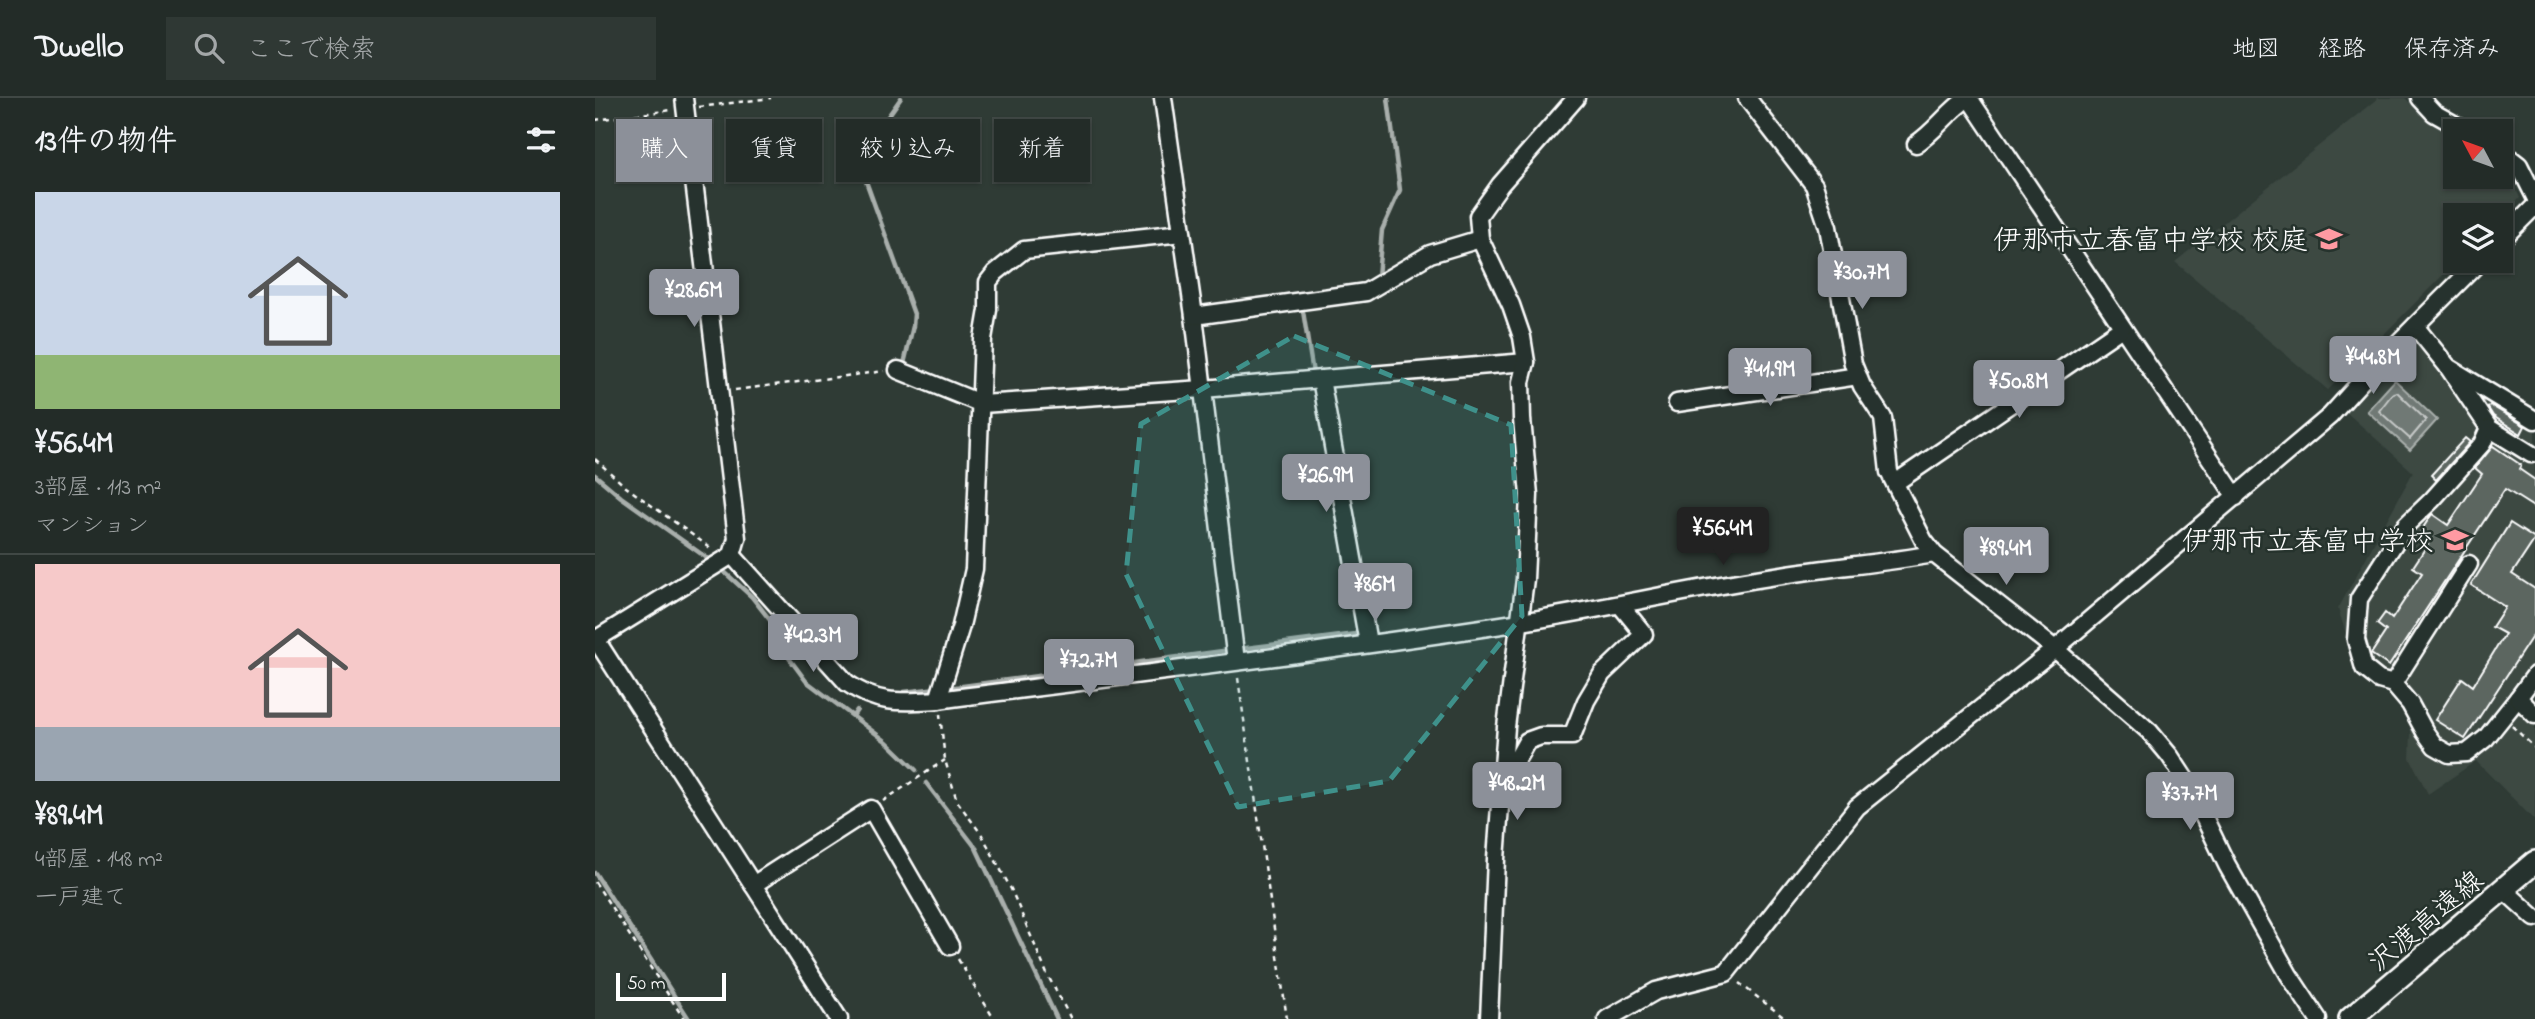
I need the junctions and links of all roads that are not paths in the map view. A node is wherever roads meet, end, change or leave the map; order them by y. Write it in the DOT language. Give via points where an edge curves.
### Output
graph roads {
  1 [pos="1163,98"];
  2 [pos="1576,98"];
  3 [pos="1747,98"];
  4 [pos="1968,98"];
  5 [pos="2420,98"];
  6 [pos="684,103"];
  7 [pos="2445,119"];
  8 [pos="1916,144"];
  9 [pos="2513,160"];
  10 [pos="2535,197"];
  11 [pos="2535,206"];
  12 [pos="2513,228"];
  13 [pos="1182,233"];
  14 [pos="1480,239"];
  15 [pos="2468,273"];
  16 [pos="1194,316"];
  17 [pos="2415,326"];
  18 [pos="2122,328"];
  19 [pos="1526,362"];
  20 [pos="2448,367"];
  21 [pos="902,371"];
  22 [pos="1858,376"];
  23 [pos="1321,379"];
  24 [pos="1203,389"];
  25 [pos="1677,403"];
  26 [pos="982,404"];
  27 [pos="2535,420"];
  28 [pos="2489,428"];
  29 [pos="2531,454"];
  30 [pos="1895,483"];
  31 [pos="2236,497"];
  32 [pos="1934,554"];
  33 [pos="723,560"];
  34 [pos="2469,564"];
  35 [pos="1621,606"];
  36 [pos="1518,622"];
  37 [pos="595,639"];
  38 [pos="1367,643"];
  39 [pos="2055,649"];
  40 [pos="1236,661"];
  41 [pos="2535,675"];
  42 [pos="2393,684"];
  43 [pos="2518,698"];
  44 [pos="938,700"];
  45 [pos="2535,715"];
  46 [pos="1503,768"];
  47 [pos="2535,862"];
  48 [pos="753,885"];
  49 [pos="2504,890"];
  50 [pos="2535,918"];
  51 [pos="950,946"];
  52 [pos="839,1019"];
  53 [pos="1489,1019"];
  54 [pos="1607,1019"];
  55 [pos="2318,1019"];
  56 [pos="2350,1019"];
  1 -- 13 [label="street"];
  2 -- 14 [label="street" via="1478,216"];
  3 -- 22 [label="street" via="1814,185 1828,227"];
  4 -- 8 [label="street"];
  4 -- 18 [label="street"];
  5 -- 7 [label="street"];
  6 -- 33 [label="street" via="737,538"];
  9 -- 10 [label="street"];
  11 -- 12 [label="street"];
  13 -- 16 [label="street"];
  13 -- 26 [label="street" via="1024,250 995,273 988,282"];
  14 -- 16 [label="street" via="1430,254 1366,292"];
  14 -- 19 [label="street" via="1511,304"];
  15 -- 17 [label="street"];
  16 -- 24 [label="street"];
  17 -- 20 [label="street"];
  17 -- 31 [label="street" via="2330,416"];
  18 -- 30 [label="street"];
  18 -- 31 [label="street"];
  19 -- 23 [label="street"];
  19 -- 36 [label="street" via="1521,382 1529,495"];
  20 -- 27 [label="street"];
  20 -- 28 [label="street"];
  21 -- 26 [label="street"];
  22 -- 25 [label="street"];
  22 -- 30 [label="street" via="1883,418 1889,472"];
  23 -- 24 [label="street"];
  23 -- 38 [label="street"];
  24 -- 26 [label="street"];
  24 -- 40 [label="street"];
  26 -- 44 [label="street" via="974,569"];
  28 -- 29 [label="street"];
  28 -- 42 [label="street" via="2482,444 2406,524 2358,599 2356,640 2364,668"];
  30 -- 32 [label="street"];
  31 -- 39 [label="street"];
  32 -- 35 [label="street" via="1781,575"];
  32 -- 39 [label="street"];
  33 -- 37 [label="street"];
  33 -- 44 [label="street" via="862,693 881,701"];
  34 -- 42 [label="street"];
  35 -- 36 [label="street"];
  35 -- 46 [label="street" via="1644,634 1602,674 1585,701 1572,736 1527,741 1513,766"];
  36 -- 38 [label="street"];
  36 -- 46 [label="street"];
  37 -- 48 [label="street"];
  38 -- 40 [label="street"];
  39 -- 54 [label="street" via="1857,807 1727,973 1656,991"];
  39 -- 55 [label="street" via="2150,732 2169,756 2288,975"];
  40 -- 44 [label="street"];
  41 -- 43 [label="street"];
  42 -- 43 [label="street" via="2435,746 2449,754 2467,753 2486,738"];
  43 -- 45 [label="street"];
  46 -- 53 [label="street"];
  47 -- 49 [label="main road, 沢渡高遠線"];
  48 -- 51 [label="street" via="871,809"];
  48 -- 52 [label="street"];
  49 -- 50 [label="street"];
  49 -- 56 [label="main road, 沢渡高遠線"];
}
